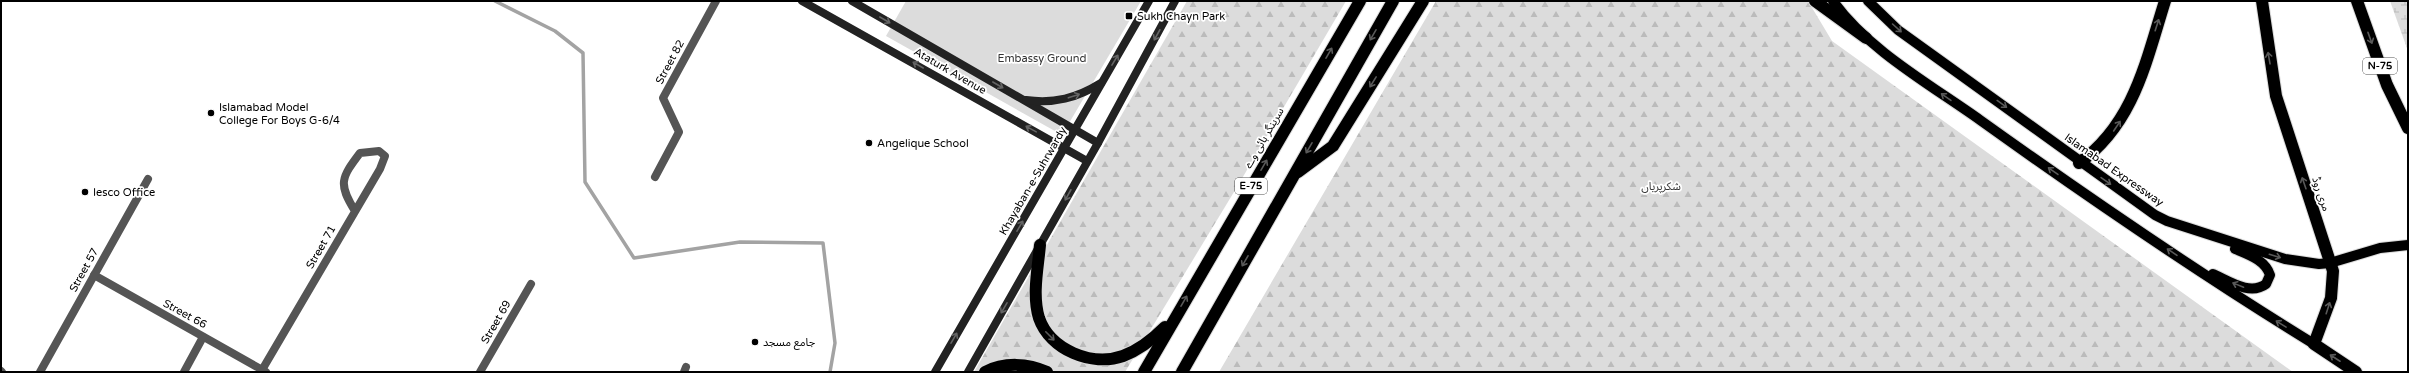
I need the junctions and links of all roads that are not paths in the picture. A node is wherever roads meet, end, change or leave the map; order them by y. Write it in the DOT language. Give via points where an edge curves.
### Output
graph roads {
  1 [pos="716,1"];
  2 [pos="802,1"];
  3 [pos="852,1"];
  4 [pos="1149,1"];
  5 [pos="1175,1"];
  6 [pos="1360,1"];
  7 [pos="1393,1"];
  8 [pos="1423,1"];
  9 [pos="1815,1"];
  10 [pos="1833,1"];
  11 [pos="1868,1"];
  12 [pos="2165,1"];
  13 [pos="2262,1"];
  14 [pos="2357,1"];
  15 [pos="1866,38"];
  16 [pos="1102,83"];
  17 [pos="1022,99"];
  18 [pos="2408,128"];
  19 [pos="1075,130"];
  20 [pos="1098,143"];
  21 [pos="1065,148"];
  22 [pos="1087,161"];
  23 [pos="2079,163"];
  24 [pos="1294,175"];
  25 [pos="655,177"];
  26 [pos="148,179"];
  27 [pos="355,211"];
  28 [pos="2201,233"];
  29 [pos="1040,245"];
  30 [pos="2408,245"];
  31 [pos="2185,261"];
  32 [pos="2330,263"];
  33 [pos="94,275"];
  34 [pos="531,284"];
  35 [pos="1176,316"];
  36 [pos="203,337"];
  37 [pos="2314,344"];
  38 [pos="264,371"];
  39 [pos="40,372"];
  40 [pos="184,372"];
  41 [pos="480,372"];
  42 [pos="935,372"];
  43 [pos="968,372"];
  44 [pos="985,372"];
  45 [pos="1047,372"];
  46 [pos="1144,372"];
  47 [pos="1182,372"];
  48 [pos="2356,372"];
  1 -- 25 [label="street, Street 82" via="663,98 679,132"];
  21 -- 2 [label="main road, Ataturk Avenue, one-way"];
  3 -- 17 [label="main road, Ataturk Avenue, one-way"];
  16 -- 4 [label="main road, Khayaban-e-Suhrwardy, one-way"];
  5 -- 20 [label="main road, one-way"];
  35 -- 6 [label="highway, سرینگر ہائی وے / E-75, one-way"];
  7 -- 24 [label="highway, E-75, one-way"];
  8 -- 24 [label="highway, one-way" via="1333,146"];
  9 -- 15 [label="highway"];
  10 -- 15 [label="main road"];
  11 -- 23 [label="main road, Islamabad Expressway, one-way" via="1898,30"];
  23 -- 12 [label="highway, one-way" via="2107,138 2125,114 2143,73"];
  32 -- 13 [label="highway, مری روڈ, one-way" via="2276,96"];
  14 -- 18 [label="highway, N-75, one-way" via="2388,85"];
  31 -- 15 [label="main road, one-way" via="2012,143"];
  17 -- 16 [label="main road, one-way" via="1038,101 1072,98"];
  16 -- 19 [label="main road, Khayaban-e-Suhrwardy"];
  17 -- 19 [label="main road, Ataturk Avenue"];
  19 -- 20 [label="main road, Ataturk Avenue"];
  19 -- 21 [label="main road, Khayaban-e-Suhrwardy"];
  20 -- 22 [label="main road"];
  21 -- 22 [label="main road, Ataturk Avenue"];
  42 -- 21 [label="main road, Khayaban-e-Suhrwardy, one-way"];
  22 -- 29 [label="main road, one-way"];
  23 -- 28 [label="main road, Islamabad Expressway, one-way" via="2155,215"];
  24 -- 47 [label="highway, E-75, one-way"];
  26 -- 33 [label="street, Street 57"];
  27 -- 27 [label="street, Street 71" via="385,156 379,151 360,153 344,176 344,193"];
  27 -- 38 [label="street, Street 71"];
  28 -- 31 [label="main road, one-way" via="2260,261 2268,270 2269,279 2261,288 2246,288"];
  28 -- 32 [label="main road, Islamabad Expressway, one-way" via="2285,259 2318,264"];
  29 -- 35 [label="highway, one-way" via="1036,307 1045,331 1060,346 1080,356 1122,356 1155,337"];
  29 -- 43 [label="main road, one-way"];
  30 -- 32 [label="main road, Islamabad Expressway" via="2380,248"];
  37 -- 31 [label="main road, one-way"];
  37 -- 32 [label="highway, مری روڈ, one-way" via="2331,298 2333,278"];
  33 -- 36 [label="street, Street 66"];
  33 -- 39 [label="street, Street 57"];
  34 -- 41 [label="street, Street 69"];
  35 -- 46 [label="highway, سرینگر ہائی وے / E-75"];
  36 -- 38 [label="street, Street 66"];
  36 -- 40 [label="street"];
  48 -- 37 [label="highway, one-way"];
  44 -- 45 [label="highway" via="1005,366 1022,365"];
}
